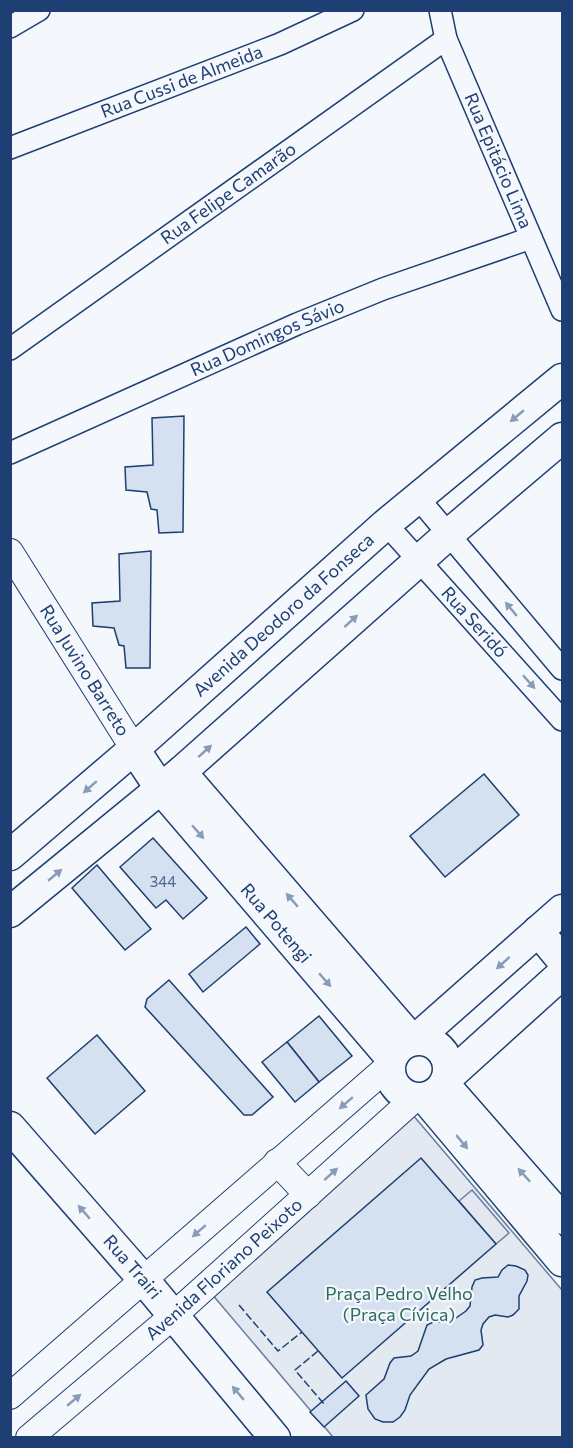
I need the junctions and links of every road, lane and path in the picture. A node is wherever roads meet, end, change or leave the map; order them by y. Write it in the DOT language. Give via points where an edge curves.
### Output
graph roads {
  1 [pos="39,10"];
  2 [pos="353,10"];
  3 [pos="440,10"];
  4 [pos="10,27"];
  5 [pos="446,39"];
  6 [pos="10,148"];
  7 [pos="531,238"];
  8 [pos="562,310"];
  9 [pos="10,349"];
  10 [pos="562,379"];
  11 [pos="562,438"];
  12 [pos="10,453"];
  13 [pos="418,498"];
  14 [pos="386,524"];
  15 [pos="449,534"];
  16 [pos="10,552"];
  17 [pos="419,561"];
  18 [pos="562,669"];
  19 [pos="562,720"];
  20 [pos="134,748"];
  21 [pos="170,780"];
  22 [pos="10,855"];
  23 [pos="562,910"];
  24 [pos="10,912"];
  25 [pos="538,931"];
  26 [pos="562,960"];
  27 [pos="562,974"];
  28 [pos="402,1051"];
  29 [pos="433,1090"];
  30 [pos="10,1127"];
  31 [pos="278,1162"];
  32 [pos="308,1195"];
  33 [pos="562,1219"];
  34 [pos="562,1261"];
  35 [pos="143,1280"];
  36 [pos="173,1316"];
  37 [pos="10,1396"];
  38 [pos="29,1437"];
  39 [pos="276,1437"];
  1 -- 4 [label="street"];
  2 -- 6 [label="street, Rua Cussi de Almeida" via="280,44"];
  3 -- 5 [label="street, Rua Epitácio Lima"];
  5 -- 7 [label="street, Rua Epitácio Lima"];
  5 -- 9 [label="street, Rua Felipe Camarão"];
  7 -- 8 [label="street, Rua Epitácio Lima"];
  7 -- 12 [label="street, Rua Domingos Sávio" via="383,289 297,324"];
  10 -- 13 [label="main road, Avenida Deodoro da Fonseca, one-way"];
  11 -- 15 [label="main road"];
  13 -- 14 [label="main road, Avenida Deodoro da Fonseca"];
  13 -- 15 [label="street, Rua Seridó"];
  14 -- 17 [label="street, Rua Seridó"];
  14 -- 20 [label="main road, Avenida Deodoro da Fonseca"];
  15 -- 17 [label="main road"];
  18 -- 15 [label="street, Rua Seridó, one-way"];
  16 -- 20 [label="street, Rua Juvino Barreto"];
  17 -- 19 [label="street, Rua Seridó, one-way"];
  21 -- 17 [label="main road, one-way"];
  20 -- 21 [label="main road, Rua Juvino Barreto"];
  20 -- 22 [label="main road, Avenida Deodoro da Fonseca, one-way"];
  24 -- 21 [label="main road, one-way"];
  21 -- 28 [label="main road, Rua Potengi"];
  23 -- 25 [label="main road"];
  25 -- 26 [label="main road"];
  25 -- 28 [label="main road, one-way"];
  27 -- 29 [label="main road, Avenida Floriano Peixoto"];
  28 -- 29 [label="main road" via="390,1074 399,1090"];
  28 -- 29 [label="main road" via="424,1040 439,1048 447,1062"];
  28 -- 31 [label="street, one-way"];
  32 -- 29 [label="street, Avenida Floriano Peixoto, one-way"];
  33 -- 29 [label="main road, one-way"];
  29 -- 34 [label="main road, one-way"];
  35 -- 30 [label="main road, Rua Trairi, one-way"];
  31 -- 32 [label="street"];
  31 -- 35 [label="street, one-way"];
  32 -- 36 [label="street, Avenida Floriano Peixoto"];
  35 -- 36 [label="main road, Rua Trairi"];
  35 -- 37 [label="street"];
  38 -- 36 [label="street, Avenida Floriano Peixoto, one-way"];
  39 -- 36 [label="main road, Rua Trairi, one-way"];
}
